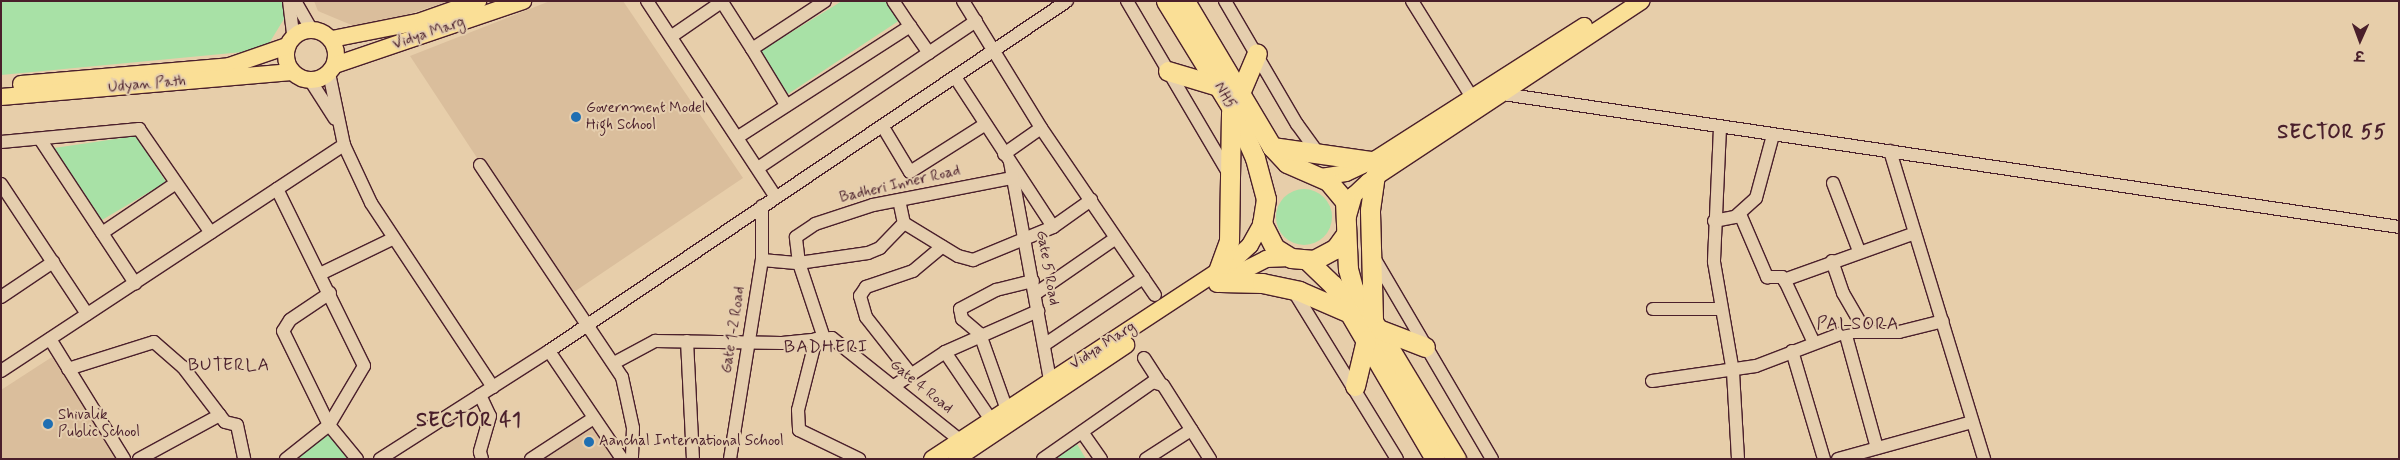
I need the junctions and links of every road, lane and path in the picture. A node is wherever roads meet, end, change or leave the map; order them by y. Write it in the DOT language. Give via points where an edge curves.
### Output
graph roads {
  1 [pos="289,1"];
  2 [pos="295,1"];
  3 [pos="478,1"];
  4 [pos="522,1"];
  5 [pos="647,1"];
  6 [pos="825,1"];
  7 [pos="893,1"];
  8 [pos="963,1"];
  9 [pos="1067,1"];
  10 [pos="1127,1"];
  11 [pos="1166,1"];
  12 [pos="1185,1"];
  13 [pos="1225,1"];
  14 [pos="1412,1"];
  15 [pos="1622,1"];
  16 [pos="1641,1"];
  17 [pos="722,2"];
  18 [pos="976,21"];
  19 [pos="910,26"];
  20 [pos="312,29"];
  21 [pos="672,36"];
  22 [pos="332,39"];
  23 [pos="290,41"];
  24 [pos="752,49"];
  25 [pos="995,51"];
  26 [pos="929,52"];
  27 [pos="1257,53"];
  28 [pos="332,69"];
  29 [pos="1168,71"];
  30 [pos="292,72"];
  31 [pos="955,77"];
  32 [pos="310,80"];
  33 [pos="1,86"];
  34 [pos="1218,86"];
  35 [pos="1499,89"];
  36 [pos="1,97"];
  37 [pos="1473,99"];
  38 [pos="1235,100"];
  39 [pos="786,105"];
  40 [pos="984,125"];
  41 [pos="338,126"];
  42 [pos="883,127"];
  43 [pos="1041,128"];
  44 [pos="1720,128"];
  45 [pos="738,136"];
  46 [pos="1773,136"];
  47 [pos="40,139"];
  48 [pos="1,142"];
  49 [pos="344,145"];
  50 [pos="1272,148"];
  51 [pos="1890,150"];
  52 [pos="1320,155"];
  53 [pos="1007,158"];
  54 [pos="480,165"];
  55 [pos="758,168"];
  56 [pos="1374,169"];
  57 [pos="1315,176"];
  58 [pos="1012,178"];
  59 [pos="1232,179"];
  60 [pos="176,183"];
  61 [pos="1833,183"];
  62 [pos="1,184"];
  63 [pos="277,189"];
  64 [pos="775,196"];
  65 [pos="899,200"];
  66 [pos="1091,200"];
  67 [pos="762,206"];
  68 [pos="1740,214"];
  69 [pos="1348,216"];
  70 [pos="1714,221"];
  71 [pos="1262,223"];
  72 [pos="904,224"];
  73 [pos="1053,227"];
  74 [pos="2399,227"];
  75 [pos="102,232"];
  76 [pos="1915,232"];
  77 [pos="210,233"];
  78 [pos="1345,234"];
  79 [pos="1116,238"];
  80 [pos="392,239"];
  81 [pos="1025,240"];
  82 [pos="942,246"];
  83 [pos="1859,252"];
  84 [pos="1372,254"];
  85 [pos="1299,259"];
  86 [pos="762,260"];
  87 [pos="1832,261"];
  88 [pos="53,262"];
  89 [pos="799,263"];
  90 [pos="320,274"];
  91 [pos="1219,276"];
  92 [pos="1143,278"];
  93 [pos="1784,280"];
  94 [pos="134,283"];
  95 [pos="1034,287"];
  96 [pos="1293,290"];
  97 [pos="330,293"];
  98 [pos="2,294"];
  99 [pos="1155,295"];
  100 [pos="1721,309"];
  101 [pos="1653,310"];
  102 [pos="1038,311"];
  103 [pos="1350,312"];
  104 [pos="87,314"];
  105 [pos="1943,321"];
  106 [pos="588,325"];
  107 [pos="1373,330"];
  108 [pos="1865,331"];
  109 [pos="1845,332"];
  110 [pos="980,334"];
  111 [pos="820,338"];
  112 [pos="50,339"];
  113 [pos="687,342"];
  114 [pos="747,343"];
  115 [pos="1814,343"];
  116 [pos="1044,345"];
  117 [pos="1426,347"];
  118 [pos="549,351"];
  119 [pos="945,352"];
  120 [pos="1792,352"];
  121 [pos="1144,358"];
  122 [pos="614,363"];
  123 [pos="68,369"];
  124 [pos="1,371"];
  125 [pos="1732,372"];
  126 [pos="910,373"];
  127 [pos="1050,381"];
  128 [pos="1652,382"];
  129 [pos="1160,383"];
  130 [pos="894,386"];
  131 [pos="1355,386"];
  132 [pos="493,387"];
  133 [pos="480,395"];
  134 [pos="1007,410"];
  135 [pos="220,416"];
  136 [pos="594,418"];
  137 [pos="992,420"];
  138 [pos="1972,422"];
  139 [pos="329,424"];
  140 [pos="1191,430"];
  141 [pos="1082,432"];
  142 [pos="961,441"];
  143 [pos="1877,448"];
  144 [pos="840,455"];
  145 [pos="124,459"];
  146 [pos="139,459"];
  147 [pos="244,459"];
  148 [pos="286,459"];
  149 [pos="357,459"];
  150 [pos="380,459"];
  151 [pos="482,459"];
  152 [pos="532,459"];
  153 [pos="622,459"];
  154 [pos="632,459"];
  155 [pos="693,459"];
  156 [pos="730,459"];
  157 [pos="859,459"];
  158 [pos="932,459"];
  159 [pos="956,459"];
  160 [pos="1043,459"];
  161 [pos="1101,459"];
  162 [pos="1146,459"];
  163 [pos="1210,459"];
  164 [pos="1397,459"];
  165 [pos="1435,459"];
  166 [pos="1456,459"];
  167 [pos="1492,459"];
  168 [pos="1738,459"];
  169 [pos="1824,459"];
  170 [pos="1838,459"];
  171 [pos="1984,459"];
  1 -- 23 [label="street"];
  2 -- 20 [label="street"];
  3 -- 22 [label="main road, Vidya Marg" via="418,22"];
  4 -- 28 [label="main road, Vidya Marg"];
  5 -- 21 [label="street"];
  6 -- 24 [label="street"];
  7 -- 19 [label="street"];
  8 -- 18 [label="street"];
  9 -- 25 [label="street"];
  10 -- 29 [label="street"];
  11 -- 34 [label="highway, NH5 / NH5"];
  12 -- 38 [label="highway, NH5"];
  13 -- 27 [label="street"];
  14 -- 37 [label="street"];
  15 -- 35 [label="main road"];
  16 -- 35 [label="main road"];
  17 -- 21 [label="street"];
  17 -- 24 [label="street"];
  18 -- 25 [label="street"];
  18 -- 26 [label="street"];
  19 -- 26 [label="street"];
  19 -- 39 [label="street"];
  20 -- 22 [label="main road"];
  20 -- 23 [label="main road"];
  21 -- 45 [label="street"];
  22 -- 28 [label="main road"];
  23 -- 30 [label="main road"];
  23 -- 33 [label="main road, Udyan Path" via="229,66"];
  24 -- 39 [label="street"];
  25 -- 31 [label="street"];
  25 -- 43 [label="street"];
  26 -- 55 [label="street"];
  27 -- 38 [label="highway"];
  27 -- 52 [label="street" via="1296,124"];
  28 -- 32 [label="main road"];
  28 -- 41 [label="street"];
  29 -- 34 [label="highway"];
  29 -- 59 [label="street"];
  30 -- 32 [label="main road"];
  30 -- 36 [label="main road, Udyan Path"];
  31 -- 40 [label="street"];
  31 -- 42 [label="street"];
  32 -- 41 [label="street"];
  34 -- 38 [label="highway, NH5 / NH5"];
  35 -- 37 [label="main road"];
  35 -- 44 [label="street"];
  35 -- 56 [label="main road"];
  37 -- 56 [label="main road"];
  38 -- 50 [label="highway, NH5"];
  38 -- 59 [label="highway"];
  38 -- 71 [label="highway, NH5 / NH5" via="1256,158 1266,198"];
  39 -- 45 [label="street"];
  40 -- 42 [label="street" via="910,172"];
  40 -- 53 [label="street"];
  41 -- 49 [label="street"];
  42 -- 64 [label="street"];
  43 -- 53 [label="street"];
  43 -- 66 [label="street"];
  44 -- 46 [label="street"];
  44 -- 70 [label="street"];
  45 -- 55 [label="street"];
  46 -- 51 [label="street"];
  46 -- 68 [label="street" via="1759,192"];
  47 -- 48 [label="street"];
  47 -- 60 [label="street" via="139,129"];
  47 -- 75 [label="street"];
  49 -- 63 [label="street"];
  49 -- 80 [label="street"];
  50 -- 52 [label="highway"];
  50 -- 57 [label="highway, NH5"];
  51 -- 74 [label="street"];
  51 -- 76 [label="street"];
  52 -- 56 [label="highway"];
  53 -- 58 [label="street, Gate 5 Road"];
  53 -- 73 [label="street"];
  54 -- 106 [label="street"];
  55 -- 64 [label="street"];
  56 -- 57 [label="main road"];
  56 -- 69 [label="main road" via="1354,195"];
  56 -- 84 [label="highway" via="1370,210"];
  57 -- 69 [label="highway, NH5" via="1345,201"];
  58 -- 65 [label="street, Badheri Inner Road"];
  58 -- 81 [label="street, Gate 5 Road"];
  59 -- 91 [label="highway" via="1229,241"];
  60 -- 75 [label="street"];
  60 -- 77 [label="street"];
  61 -- 83 [label="street"];
  62 -- 88 [label="street"];
  63 -- 77 [label="street"];
  63 -- 90 [label="street"];
  64 -- 67 [label="street"];
  65 -- 72 [label="street"];
  65 -- 89 [label="street, Badheri Inner Road" via="848,212 802,231 795,245"];
  66 -- 73 [label="street"];
  66 -- 79 [label="street"];
  67 -- 86 [label="street, Gate 1-2 Road"];
  67 -- 106 [label="street"];
  68 -- 70 [label="street"];
  68 -- 93 [label="street" via="1767,277"];
  69 -- 78 [label="highway"];
  70 -- 100 [label="street"];
  71 -- 85 [label="highway" via="1275,248"];
  71 -- 91 [label="main road, Vidya Marg" via="1250,245"];
  72 -- 82 [label="street"];
  72 -- 89 [label="street" via="880,248 868,253"];
  73 -- 81 [label="street"];
  75 -- 94 [label="street"];
  76 -- 83 [label="street"];
  76 -- 105 [label="street"];
  77 -- 94 [label="street"];
  78 -- 85 [label="highway" via="1335,249"];
  78 -- 107 [label="highway" via="1353,288"];
  79 -- 92 [label="street"];
  79 -- 95 [label="street"];
  80 -- 90 [label="street"];
  80 -- 132 [label="street"];
  81 -- 82 [label="street" via="973,260"];
  81 -- 95 [label="street, Gate 5 Road"];
  82 -- 126 [label="street" via="917,269 866,287 860,296 866,317"];
  83 -- 87 [label="street"];
  84 -- 107 [label="highway"];
  84 -- 117 [label="street"];
  85 -- 91 [label="main road, Vidya Marg" via="1266,259"];
  85 -- 103 [label="highway" via="1333,284"];
  86 -- 89 [label="street"];
  86 -- 114 [label="street, Gate 1-2 Road"];
  87 -- 93 [label="street"];
  87 -- 108 [label="street" via="1844,293"];
  88 -- 98 [label="street"];
  88 -- 104 [label="street"];
  89 -- 111 [label="street, Badheri Inner Road"];
  90 -- 97 [label="street"];
  91 -- 96 [label="highway"];
  91 -- 127 [label="main road, Vidya Marg"];
  91 -- 159 [label="main road, Vidya Marg"];
  92 -- 99 [label="street"];
  92 -- 116 [label="street"];
  93 -- 115 [label="street"];
  94 -- 104 [label="street"];
  95 -- 102 [label="street, Gate 5 Road"];
  95 -- 110 [label="street" via="996,290 960,309 962,319"];
  96 -- 103 [label="highway"];
  96 -- 131 [label="street"];
  97 -- 139 [label="street" via="364,366"];
  97 -- 139 [label="street" via="290,320 283,331"];
  100 -- 101 [label="street"];
  100 -- 125 [label="street"];
  102 -- 110 [label="street"];
  102 -- 116 [label="street, Gate 5 Road"];
  103 -- 107 [label="highway"];
  104 -- 112 [label="street"];
  105 -- 108 [label="street" via="1899,332"];
  105 -- 138 [label="street"];
  106 -- 118 [label="street"];
  106 -- 122 [label="street"];
  107 -- 117 [label="highway"];
  107 -- 131 [label="highway"];
  107 -- 165 [label="highway"];
  107 -- 166 [label="highway"];
  108 -- 109 [label="street"];
  109 -- 115 [label="street"];
  109 -- 143 [label="street"];
  110 -- 119 [label="street"];
  110 -- 134 [label="street"];
  111 -- 114 [label="street, Gate 4 Road"];
  111 -- 130 [label="street, Gate 4 Road" via="840,341"];
  111 -- 144 [label="street" via="798,410 799,430"];
  112 -- 123 [label="street"];
  112 -- 124 [label="street"];
  113 -- 114 [label="street, Gate 4 Road"];
  113 -- 122 [label="street, Gate 4 Road" via="648,342"];
  113 -- 155 [label="street"];
  114 -- 156 [label="street, Gate 1-2 Road"];
  115 -- 120 [label="street"];
  116 -- 127 [label="street, Gate 5 Road"];
  117 -- 167 [label="street"];
  118 -- 132 [label="street"];
  118 -- 136 [label="street"];
  119 -- 126 [label="street"];
  119 -- 137 [label="street"];
  120 -- 125 [label="street"];
  120 -- 169 [label="street"];
  121 -- 129 [label="street"];
  122 -- 154 [label="street" via="626,389"];
  123 -- 135 [label="street" via="154,342 183,368"];
  123 -- 145 [label="street"];
  125 -- 128 [label="street"];
  125 -- 168 [label="street"];
  126 -- 130 [label="street"];
  127 -- 134 [label="main road, Vidya Marg"];
  129 -- 140 [label="street"];
  129 -- 141 [label="street" via="1141,390"];
  130 -- 142 [label="street, Gate 4 Road"];
  131 -- 164 [label="street"];
  132 -- 133 [label="street"];
  133 -- 150 [label="street"];
  133 -- 151 [label="street" via="490,416 480,452"];
  134 -- 137 [label="main road, Vidya Marg"];
  135 -- 146 [label="street"];
  135 -- 147 [label="street" via="237,425"];
  136 -- 152 [label="street"];
  136 -- 153 [label="street"];
  137 -- 142 [label="main road, Vidya Marg"];
  138 -- 143 [label="street"];
  138 -- 171 [label="street"];
  139 -- 148 [label="street"];
  139 -- 149 [label="street"];
  140 -- 162 [label="street"];
  140 -- 163 [label="street"];
  141 -- 160 [label="street"];
  141 -- 161 [label="street"];
  142 -- 158 [label="main road, Vidya Marg"];
  143 -- 170 [label="street"];
  144 -- 157 [label="street"];
}
